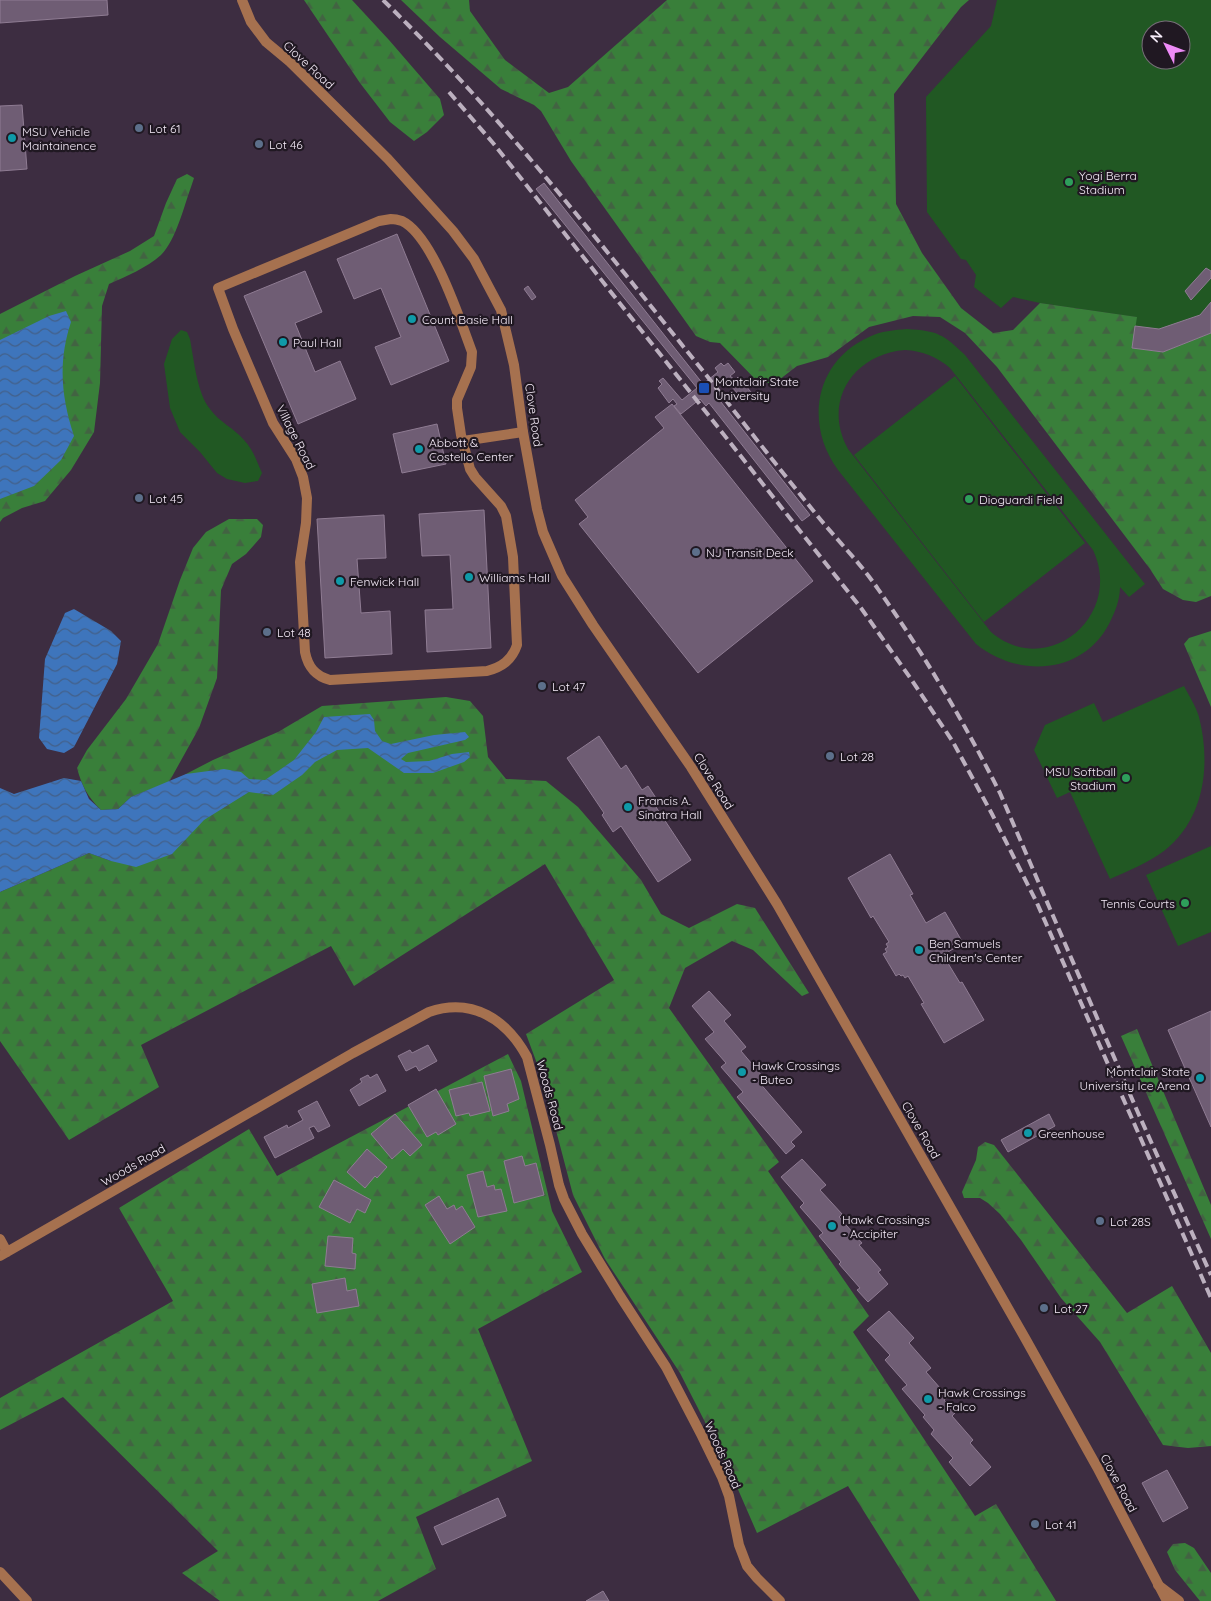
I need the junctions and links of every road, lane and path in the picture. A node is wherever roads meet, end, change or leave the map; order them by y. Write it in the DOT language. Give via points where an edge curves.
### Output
graph roads {
  1 [pos="242,0"];
  2 [pos="524,432"];
  3 [pos="463,441"];
  4 [pos="0,1239"];
  5 [pos="4,1254"];
  6 [pos="0,1572"];
  7 [pos="1158,1585"];
  8 [pos="27,1601"];
  9 [pos="780,1601"];
  10 [pos="1166,1601"];
  11 [pos="1179,1601"];
  1 -- 2 [label="street, Clove Road" via="251,22 266,42 388,159 474,259 501,310 514,365"];
  2 -- 3 [label="street"];
  2 -- 7 [label="street, Clove Road" via="541,525 562,576 691,767 777,904 1025,1338"];
  3 -- 3 [label="street, Village Road" via="470,469 506,516 516,612 515,652 499,668 487,671 321,678 308,664 305,652 300,562 307,498 303,477 273,422 218,288 379,221 402,221 435,259 472,352 472,367 457,408"];
  4 -- 5 [label="street"];
  5 -- 9 [label="street, Woods Road" via="429,1012 463,1008 487,1014 506,1027 528,1058 564,1199 582,1234 666,1367 702,1436 729,1496 739,1545 747,1566"];
  6 -- 8 [label="street"];
  7 -- 10 [label="street, Clove Road"];
  7 -- 11 [label="street"];
}
